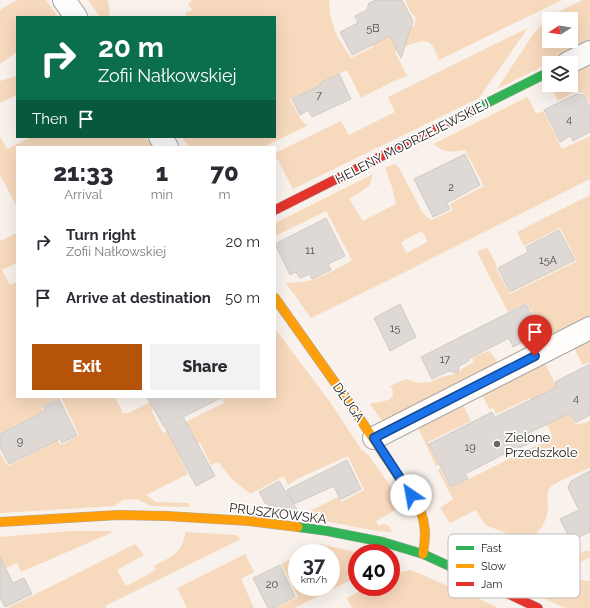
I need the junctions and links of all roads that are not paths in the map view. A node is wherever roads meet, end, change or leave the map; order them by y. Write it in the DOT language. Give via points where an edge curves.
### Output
graph roads {
  1 [pos="64,0"];
  2 [pos="75,16"];
  3 [pos="590,52"];
  4 [pos="578,58"];
  5 [pos="542,76"];
  6 [pos="276,209"];
  7 [pos="276,299"];
  8 [pos="590,328"];
  9 [pos="374,438"];
  10 [pos="0,522"];
  11 [pos="423,554"];
  12 [pos="448,566"];
  13 [pos="517,598"];
  14 [pos="538,608"];
  1 -- 2 [label="street"];
  3 -- 4 [label="street"];
  5 -- 6 [label="street, HELENY MODRZEJEWSKIEJ"];
  7 -- 9 [label="street, DŁUGA"];
  8 -- 9 [label="street"];
  9 -- 11 [label="street, DŁUGA" via="423,516 426,539"];
  10 -- 11 [label="street, PRUSZKOWSKA" via="118,515 249,521 327,531 383,542"];
  11 -- 12 [label="street, PRUSZKOWSKA"];
  13 -- 14 [label="street, PRUSZKOWSKA"];
}
